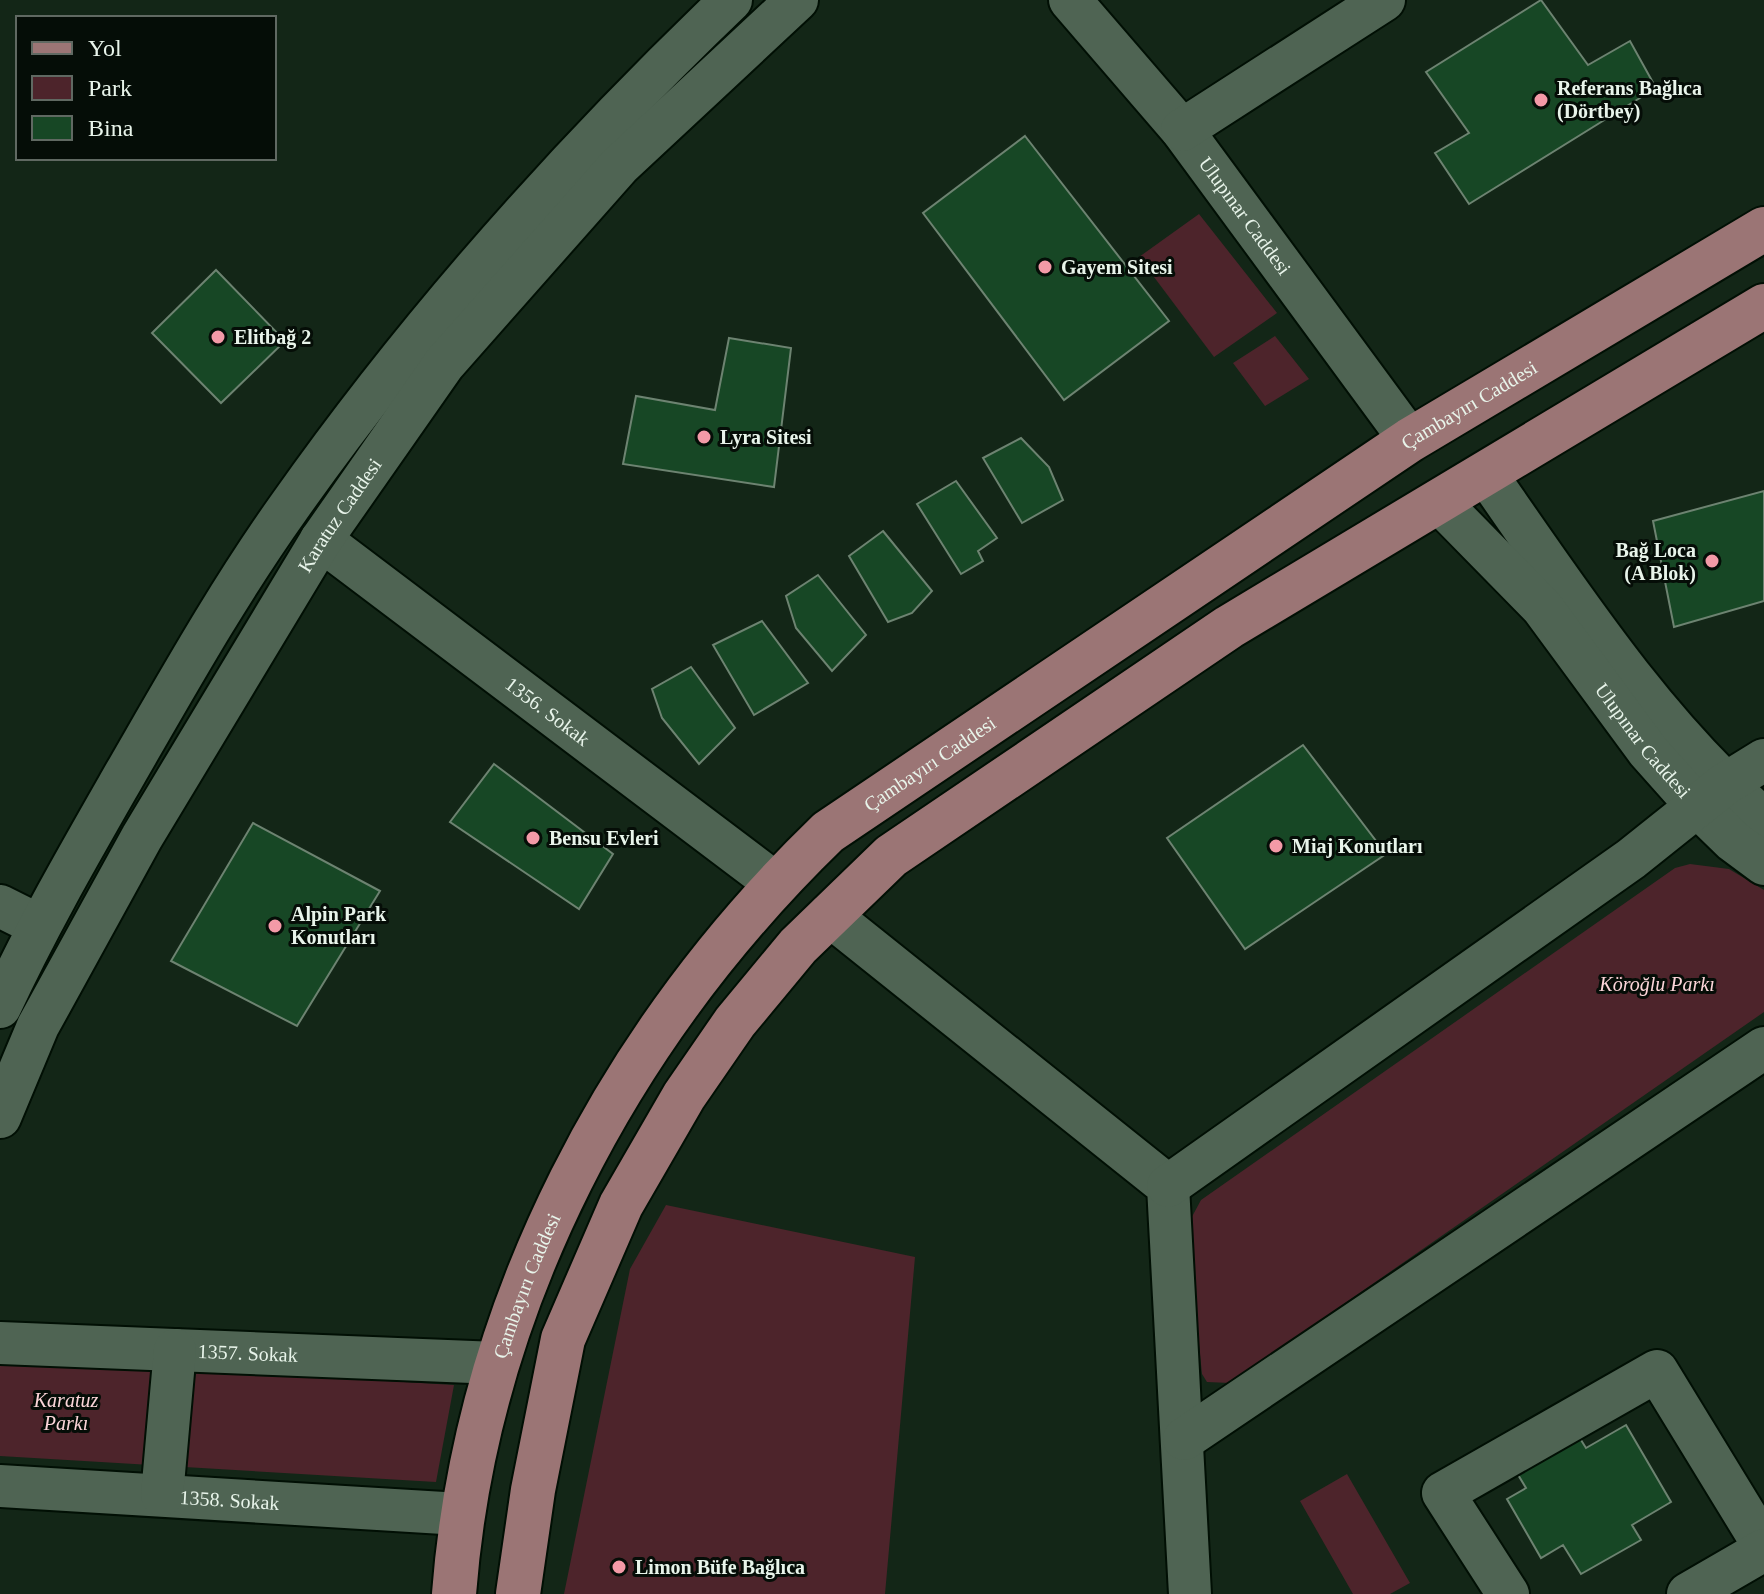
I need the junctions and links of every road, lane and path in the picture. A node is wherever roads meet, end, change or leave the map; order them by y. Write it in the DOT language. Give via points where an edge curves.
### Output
graph roads {
  1 [pos="731,0"];
  2 [pos="797,0"];
  3 [pos="1070,0"];
  4 [pos="1384,0"];
  5 [pos="1182,130"];
  6 [pos="1764,229"];
  7 [pos="1764,306"];
  8 [pos="1410,440"];
  9 [pos="1486,474"];
  10 [pos="1438,501"];
  11 [pos="321,540"];
  12 [pos="1764,760"];
  13 [pos="1711,795"];
  14 [pos="1764,819"];
  15 [pos="1764,864"];
  16 [pos="775,883"];
  17 [pos="0,906"];
  18 [pos="829,915"];
  19 [pos="38,925"];
  20 [pos="0,1007"];
  21 [pos="1764,1048"];
  22 [pos="0,1117"];
  23 [pos="1168,1186"];
  24 [pos="0,1343"];
  25 [pos="175,1350"];
  26 [pos="497,1363"];
  27 [pos="1184,1439"];
  28 [pos="0,1486"];
  29 [pos="162,1495"];
  30 [pos="460,1514"];
  31 [pos="1764,1548"];
  32 [pos="454,1594"];
  33 [pos="518,1594"];
  34 [pos="1190,1594"];
  35 [pos="1508,1594"];
  36 [pos="1688,1594"];
  1 -- 19 [label="street" via="651,76 471,274 288,508 159,715"];
  2 -- 11 [label="street, Karatuz Caddesi" via="619,166 444,364"];
  3 -- 5 [label="street, Ulupınar Caddesi"];
  4 -- 5 [label="street"];
  5 -- 8 [label="street, Ulupınar Caddesi"];
  6 -- 8 [label="main road, Çambayırı Caddesi"];
  7 -- 9 [label="main road"];
  8 -- 16 [label="main road, Çambayırı Caddesi" via="828,832"];
  9 -- 10 [label="main road"];
  9 -- 13 [label="street, Ulupınar Caddesi" via="1671,727"];
  10 -- 13 [label="street, Ulupınar Caddesi" via="1542,607 1648,751"];
  10 -- 18 [label="main road" via="1229,627 891,856"];
  11 -- 16 [label="street, 1356. Sokak"];
  11 -- 22 [label="street, Karatuz Caddesi" via="142,837 38,1026"];
  12 -- 13 [label="street"];
  13 -- 14 [label="street, Ulupınar Caddesi"];
  13 -- 15 [label="street, Ulupınar Caddesi" via="1733,841"];
  13 -- 23 [label="street" via="1631,859"];
  16 -- 26 [label="main road, Çambayırı Caddesi" via="676,1006 601,1120 558,1203"];
  17 -- 19 [label="street"];
  18 -- 23 [label="street"];
  18 -- 33 [label="main road" via="735,1022 684,1096 621,1205 563,1339"];
  19 -- 20 [label="street"];
  21 -- 27 [label="street"];
  23 -- 27 [label="street"];
  24 -- 25 [label="street, 1357. Sokak"];
  25 -- 26 [label="street, 1357. Sokak"];
  25 -- 29 [label="street"];
  26 -- 30 [label="main road, Çambayırı Caddesi"];
  27 -- 34 [label="street"];
  28 -- 29 [label="street, 1358. Sokak"];
  29 -- 30 [label="street, 1358. Sokak"];
  30 -- 32 [label="main road, Çambayırı Caddesi"];
  31 -- 35 [label="street" via="1657,1371 1443,1493"];
  31 -- 36 [label="street"];
}
